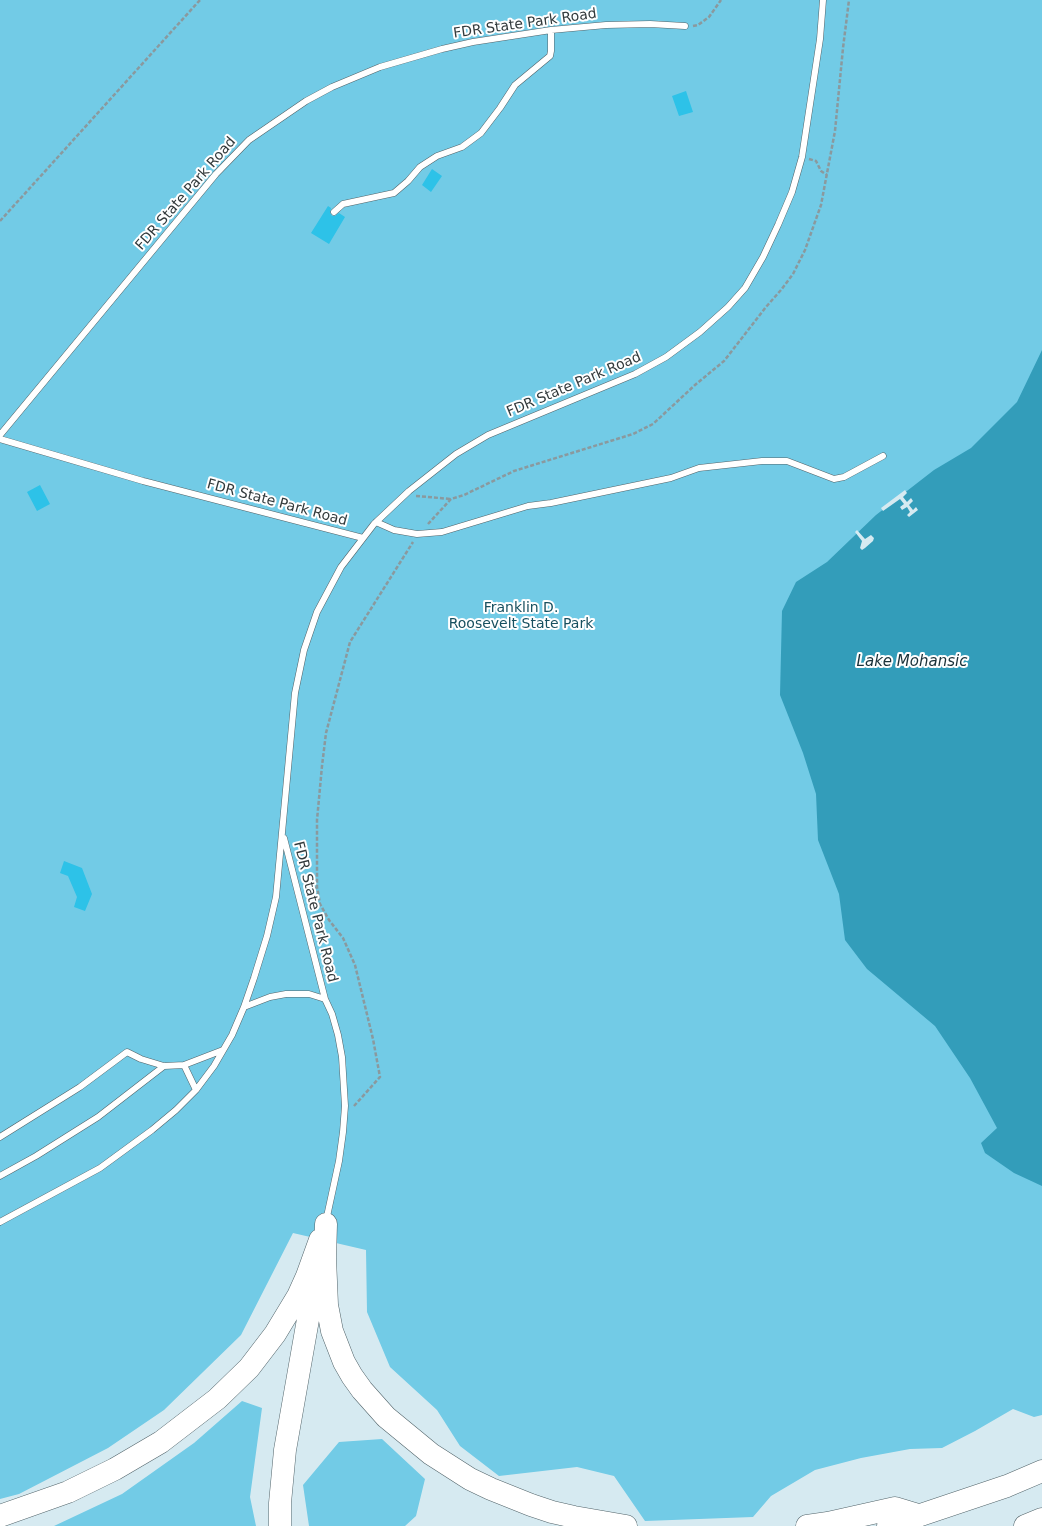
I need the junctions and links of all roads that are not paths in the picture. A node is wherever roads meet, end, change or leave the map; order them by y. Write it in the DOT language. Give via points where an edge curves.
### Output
graph roads {
  1 [pos="823,0"];
  2 [pos="685,26"];
  3 [pos="551,30"];
  4 [pos="334,212"];
  5 [pos="0,434"];
  6 [pos="0,439"];
  7 [pos="883,456"];
  8 [pos="376,522"];
  9 [pos="363,538"];
  10 [pos="282,831"];
  11 [pos="325,1000"];
  12 [pos="244,1007"];
  13 [pos="223,1050"];
  14 [pos="184,1064"];
  15 [pos="164,1066"];
  16 [pos="196,1090"];
  17 [pos="0,1137"];
  18 [pos="0,1176"];
  19 [pos="0,1222"];
  20 [pos="326,1224"];
  21 [pos="1042,1471"];
  22 [pos="0,1516"];
  23 [pos="921,1516"];
  24 [pos="1042,1519"];
  25 [pos="280,1526"];
  26 [pos="626,1526"];
  27 [pos="807,1526"];
  28 [pos="888,1526"];
  29 [pos="1024,1526"];
  1 -- 8 [label="lane, FDR State Park Road" via="820,39 802,157 792,192 763,257 745,288 700,332 666,356 635,374 488,435 456,454 404,495"];
  2 -- 3 [label="lane, FDR State Park Road" via="606,25"];
  3 -- 4 [label="lane" via="550,56 515,84 481,133 462,147 437,156 420,167 394,193 343,204"];
  3 -- 5 [label="lane, FDR State Park Road" via="442,49 380,67 306,100 249,140 211,180"];
  6 -- 9 [label="lane, FDR State Park Road" via="143,481"];
  7 -- 8 [label="lane" via="844,477 834,478 787,461 699,468 671,478 528,506 442,532 418,534 394,530"];
  8 -- 9 [label="lane, FDR State Park Road"];
  9 -- 10 [label="lane, FDR State Park Road" via="341,567 317,612 304,650 296,693"];
  10 -- 11 [label="lane, FDR State Park Road"];
  10 -- 12 [label="lane, FDR State Park Road" via="276,897 267,936"];
  11 -- 12 [label="lane, FDR State Park Road" via="309,994 286,994"];
  11 -- 20 [label="lane, FDR State Park Road" via="338,1035 345,1081 345,1117"];
  12 -- 13 [label="lane, FDR State Park Road"];
  13 -- 14 [label="lane"];
  13 -- 16 [label="lane, FDR State Park Road"];
  14 -- 15 [label="lane"];
  14 -- 16 [label="lane"];
  15 -- 17 [label="lane" via="127,1052 80,1087"];
  15 -- 18 [label="lane" via="98,1117"];
  16 -- 19 [label="lane, FDR State Park Road" via="152,1130 100,1168"];
  20 -- 22 [label="highway" via="307,1276 287,1315 249,1368 217,1399 161,1442 115,1470 56,1497"];
  20 -- 25 [label="highway" via="285,1450"];
  20 -- 26 [label="highway" via="324,1258 327,1305 332,1331 352,1376 386,1417 431,1454 470,1479 492,1489 552,1512"];
  21 -- 23 [label="highway"];
  23 -- 27 [label="highway" via="895,1508"];
  23 -- 28 [label="highway"];
  24 -- 29 [label="highway"];
}
